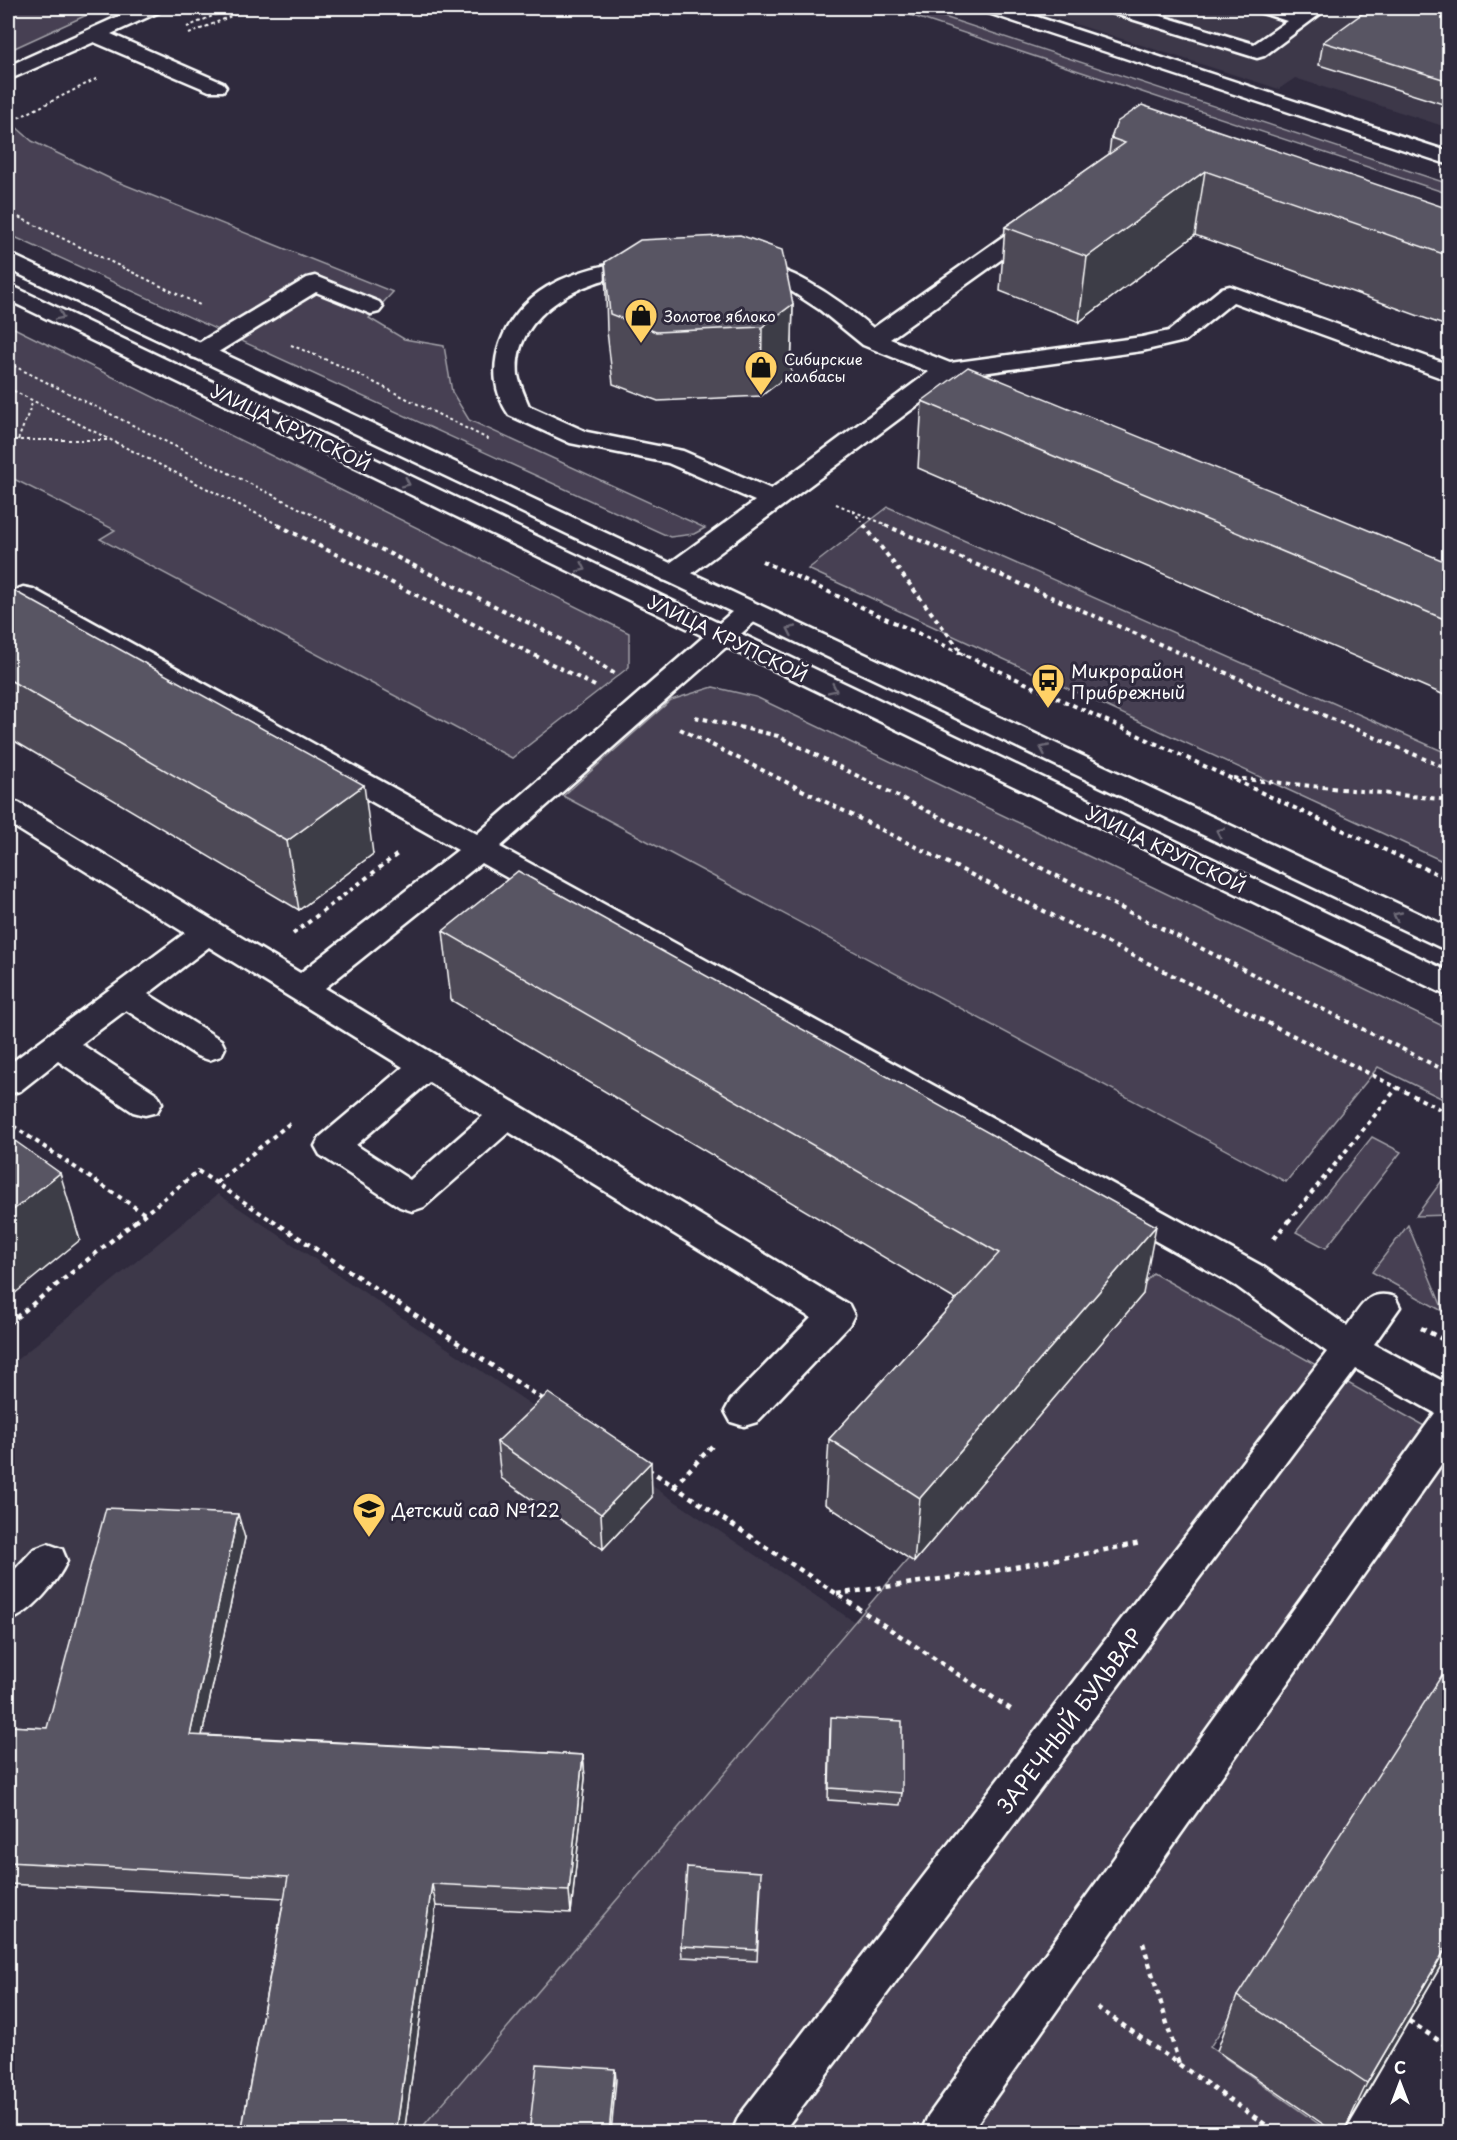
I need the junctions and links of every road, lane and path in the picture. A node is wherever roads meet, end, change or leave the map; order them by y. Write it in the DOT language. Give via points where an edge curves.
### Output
graph roads {
  1 [pos="152,8"];
  2 [pos="250,8"];
  3 [pos="992,8"];
  4 [pos="1116,8"];
  5 [pos="1266,8"];
  6 [pos="1311,13"];
  7 [pos="93,34"];
  8 [pos="182,38"];
  9 [pos="52,53"];
  10 [pos="8,74"];
  11 [pos="101,77"];
  12 [pos="8,84"];
  13 [pos="216,87"];
  14 [pos="8,123"];
  15 [pos="1449,159"];
  16 [pos="1057,210"];
  17 [pos="8,212"];
  18 [pos="8,260"];
  19 [pos="667,264"];
  20 [pos="719,266"];
  21 [pos="8,291"];
  22 [pos="371,307"];
  23 [pos="244,326"];
  24 [pos="872,340"];
  25 [pos="201,352"];
  26 [pos="8,363"];
  27 [pos="947,371"];
  28 [pos="1449,374"];
  29 [pos="8,388"];
  30 [pos="991,389"];
  31 [pos="33,401"];
  32 [pos="8,440"];
  33 [pos="18,440"];
  34 [pos="110,440"];
  35 [pos="498,444"];
  36 [pos="784,492"];
  37 [pos="853,511"];
  38 [pos="718,541"];
  39 [pos="673,574"];
  40 [pos="8,604"];
  41 [pos="750,611"];
  42 [pos="722,635"];
  43 [pos="965,655"];
  44 [pos="644,702"];
  45 [pos="1449,770"];
  46 [pos="1229,778"];
  47 [pos="1449,800"];
  48 [pos="8,810"];
  49 [pos="436,824"];
  50 [pos="480,848"];
  51 [pos="1449,880"];
  52 [pos="208,931"];
  53 [pos="289,936"];
  54 [pos="1449,941"];
  55 [pos="1449,986"];
  56 [pos="302,988"];
  57 [pos="124,994"];
  58 [pos="57,1044"];
  59 [pos="209,1048"];
  60 [pos="427,1065"];
  61 [pos="1449,1073"];
  62 [pos="8,1082"];
  63 [pos="1398,1088"];
  64 [pos="145,1102"];
  65 [pos="507,1114"];
  66 [pos="1449,1114"];
  67 [pos="8,1122"];
  68 [pos="145,1214"];
  69 [pos="1269,1245"];
  70 [pos="1382,1307"];
  71 [pos="8,1324"];
  72 [pos="1449,1343"];
  73 [pos="1350,1349"];
  74 [pos="546,1402"];
  75 [pos="1449,1402"];
  76 [pos="744,1412"];
  77 [pos="1449,1422"];
  78 [pos="644,1467"];
  79 [pos="674,1486"];
  80 [pos="1213,1530"];
  81 [pos="48,1561"];
  82 [pos="837,1594"];
  83 [pos="8,1604"];
  84 [pos="1055,1738"];
  85 [pos="1124,1879"];
  86 [pos="1055,1977"];
  87 [pos="1409,2021"];
  88 [pos="1449,2048"];
  89 [pos="1179,2064"];
  90 [pos="755,2133"];
  91 [pos="944,2133"];
  92 [pos="1276,2133"];
  1 -- 7 [label="main road"];
  2 -- 8 [label="path"];
  3 -- 15 [label="main road"];
  4 -- 6 [label="main road" via="1257,52"];
  5 -- 6 [label="main road"];
  7 -- 9 [label="main road"];
  7 -- 13 [label="main road"];
  9 -- 10 [label="main road"];
  9 -- 12 [label="main road"];
  11 -- 14 [label="path"];
  16 -- 24 [label="main road"];
  17 -- 23 [label="path"];
  18 -- 25 [label="main road, УЛИЦА КРУПСКОЙ"];
  19 -- 36 [label="main road" via="625,267 573,281 540,300 513,334 505,372 518,410 579,438 674,456"];
  20 -- 24 [label="main road" via="793,283 824,299"];
  21 -- 42 [label="main road, УЛИЦА КРУПСКОЙ, one-way"];
  22 -- 23 [label="main road" via="315,284"];
  23 -- 25 [label="main road"];
  23 -- 35 [label="path" via="341,366"];
  24 -- 27 [label="main road"];
  25 -- 39 [label="main road, УЛИЦА КРУПСКОЙ"];
  26 -- 44 [label="path" via="557,637"];
  27 -- 28 [label="main road" via="1177,336 1230,293"];
  27 -- 30 [label="main road"];
  27 -- 36 [label="main road"];
  29 -- 31 [label="path"];
  31 -- 33 [label="path"];
  31 -- 34 [label="path"];
  32 -- 33 [label="path"];
  33 -- 34 [label="path"];
  34 -- 44 [label="path"];
  36 -- 37 [label="path"];
  36 -- 38 [label="main road"];
  37 -- 43 [label="path"];
  37 -- 45 [label="path"];
  38 -- 39 [label="main road"];
  38 -- 43 [label="path"];
  39 -- 41 [label="main road, УЛИЦА КРУПСКОЙ"];
  40 -- 49 [label="main road" via="23,595"];
  41 -- 42 [label="main road"];
  54 -- 41 [label="main road, УЛИЦА КРУПСКОЙ, one-way"];
  42 -- 44 [label="main road"];
  42 -- 55 [label="main road, УЛИЦА КРУПСКОЙ, one-way"];
  43 -- 46 [label="path"];
  44 -- 50 [label="main road"];
  44 -- 61 [label="path" via="778,736"];
  44 -- 63 [label="path"];
  46 -- 47 [label="path"];
  46 -- 51 [label="path"];
  48 -- 52 [label="main road"];
  49 -- 50 [label="main road"];
  49 -- 53 [label="path"];
  50 -- 56 [label="main road"];
  50 -- 73 [label="main road" via="1249,1276"];
  52 -- 56 [label="main road"];
  52 -- 57 [label="main road"];
  56 -- 60 [label="main road"];
  57 -- 58 [label="main road"];
  57 -- 59 [label="main road"];
  58 -- 62 [label="main road"];
  58 -- 64 [label="main road"];
  60 -- 65 [label="main road"];
  60 -- 65 [label="main road" via="332,1146 412,1198"];
  63 -- 66 [label="path"];
  63 -- 69 [label="path"];
  65 -- 76 [label="main road" via="836,1315"];
  67 -- 68 [label="path"];
  68 -- 71 [label="path"];
  68 -- 74 [label="path" via="198,1171"];
  70 -- 72 [label="path"];
  70 -- 73 [label="main road, ЗАРЕЧНЫЙ БУЛЬВАР"];
  73 -- 75 [label="main road"];
  73 -- 80 [label="main road, ЗАРЕЧНЫЙ БУЛЬВАР"];
  76 -- 79 [label="path"];
  77 -- 85 [label="main road"];
  78 -- 79 [label="path"];
  79 -- 82 [label="path"];
  80 -- 82 [label="path" via="989,1572"];
  80 -- 84 [label="main road, ЗАРЕЧНЫЙ БУЛЬВАР"];
  81 -- 83 [label="main road"];
  82 -- 84 [label="path"];
  84 -- 90 [label="main road, ЗАРЕЧНЫЙ БУЛЬВАР"];
  85 -- 86 [label="main road"];
  85 -- 89 [label="path"];
  86 -- 89 [label="path"];
  86 -- 91 [label="main road"];
  87 -- 88 [label="path"];
  89 -- 92 [label="path"];
}
